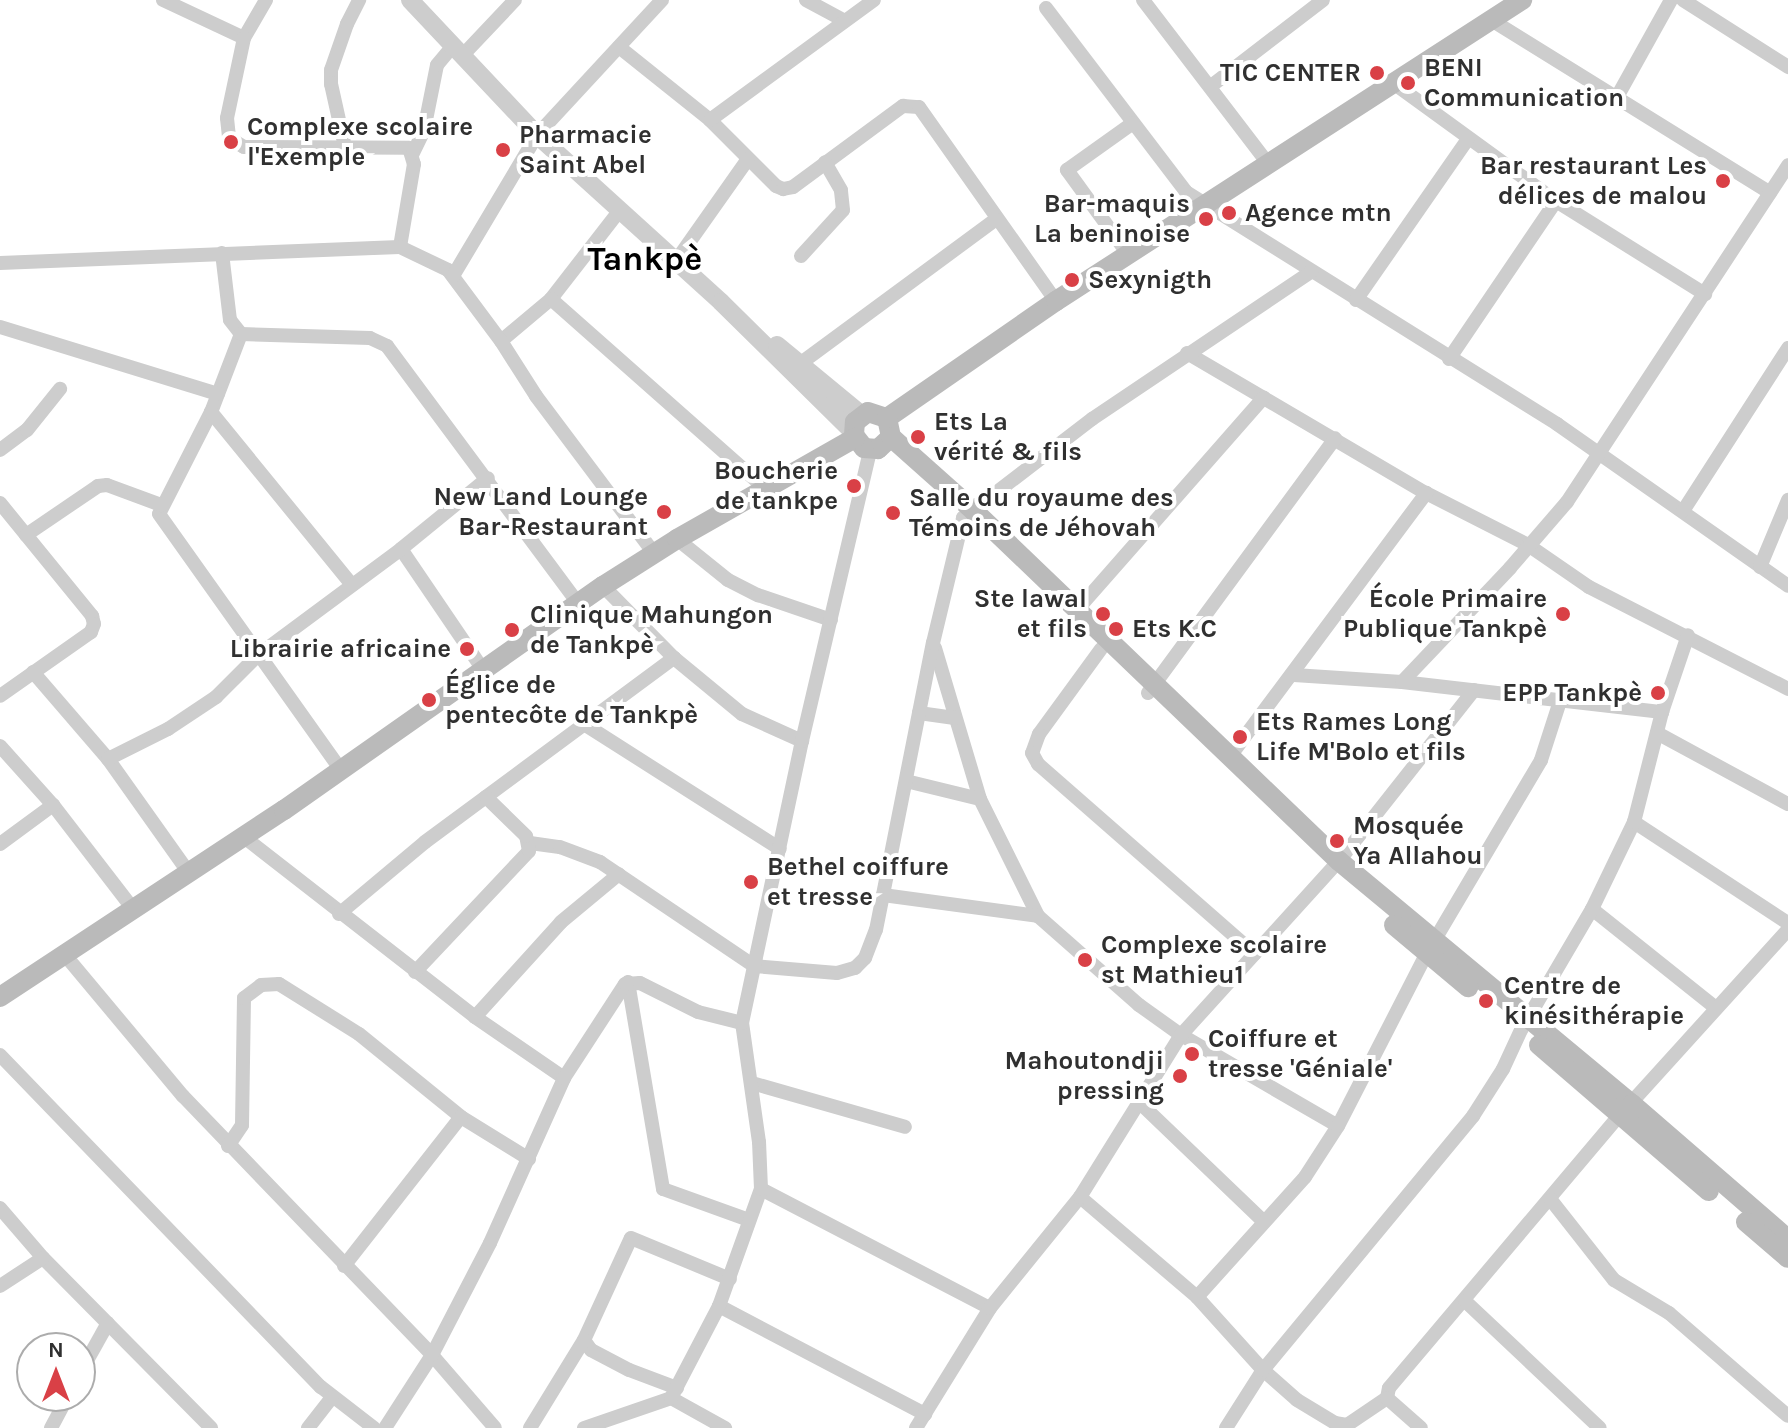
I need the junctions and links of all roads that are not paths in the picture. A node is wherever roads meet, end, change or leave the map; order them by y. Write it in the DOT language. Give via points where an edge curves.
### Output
graph roads {
  1 [pos="163,0"];
  2 [pos="266,0"];
  3 [pos="359,0"];
  4 [pos="410,0"];
  5 [pos="515,0"];
  6 [pos="662,0"];
  7 [pos="806,0"];
  8 [pos="874,0"];
  9 [pos="1143,0"];
  10 [pos="1323,0"];
  11 [pos="1522,0"];
  12 [pos="1671,0"];
  13 [pos="1683,0"];
  14 [pos="1046,8"];
  15 [pos="845,21"];
  16 [pos="1493,21"];
  17 [pos="244,38"];
  18 [pos="619,47"];
  19 [pos="457,51"];
  20 [pos="1788,67"];
  21 [pos="1392,82"];
  22 [pos="1211,86"];
  23 [pos="1617,97"];
  24 [pos="710,120"];
  25 [pos="1133,123"];
  26 [pos="537,135"];
  27 [pos="1467,140"];
  28 [pos="345,147"];
  29 [pos="413,153"];
  30 [pos="748,159"];
  31 [pos="825,162"];
  32 [pos="1267,162"];
  33 [pos="1786,174"];
  34 [pos="1770,193"];
  35 [pos="1556,201"];
  36 [pos="1203,205"];
  37 [pos="620,210"];
  38 [pos="996,219"];
  39 [pos="400,247"];
  40 [pos="222,253"];
  41 [pos="1128,254"];
  42 [pos="801,256"];
  43 [pos="676,261"];
  44 [pos="0,263"];
  45 [pos="1311,272"];
  46 [pos="453,276"];
  47 [pos="1705,294"];
  48 [pos="551,299"];
  49 [pos="1356,300"];
  50 [pos="1056,301"];
  51 [pos="721,302"];
  52 [pos="0,327"];
  53 [pos="241,334"];
  54 [pos="501,341"];
  55 [pos="1788,348"];
  56 [pos="1187,353"];
  57 [pos="1449,359"];
  58 [pos="801,363"];
  59 [pos="60,389"];
  60 [pos="218,394"];
  61 [pos="1264,397"];
  62 [pos="211,412"];
  63 [pos="872,434"];
  64 [pos="1335,438"];
  65 [pos="0,450"];
  66 [pos="1599,453"];
  67 [pos="488,478"];
  68 [pos="765,488"];
  69 [pos="1426,493"];
  70 [pos="1788,500"];
  71 [pos="0,503"];
  72 [pos="161,505"];
  73 [pos="1683,511"];
  74 [pos="968,514"];
  75 [pos="26,535"];
  76 [pos="677,539"];
  77 [pos="1528,545"];
  78 [pos="401,549"];
  79 [pos="654,553"];
  80 [pos="1760,567"];
  81 [pos="352,585"];
  82 [pos="603,586"];
  83 [pos="1788,586"];
  84 [pos="578,603"];
  85 [pos="1077,610"];
  86 [pos="831,620"];
  87 [pos="1688,635"];
  88 [pos="933,643"];
  89 [pos="1101,649"];
  90 [pos="257,656"];
  91 [pos="674,658"];
  92 [pos="484,671"];
  93 [pos="33,672"];
  94 [pos="1294,675"];
  95 [pos="1402,682"];
  96 [pos="2,689"];
  97 [pos="1152,689"];
  98 [pos="1788,689"];
  99 [pos="1474,690"];
  100 [pos="1560,701"];
  101 [pos="1662,712"];
  102 [pos="919,713"];
  103 [pos="955,718"];
  104 [pos="584,724"];
  105 [pos="1657,733"];
  106 [pos="802,741"];
  107 [pos="0,746"];
  108 [pos="1231,755"];
  109 [pos="108,759"];
  110 [pos="341,770"];
  111 [pos="906,781"];
  112 [pos="486,797"];
  113 [pos="980,799"];
  114 [pos="1788,804"];
  115 [pos="53,805"];
  116 [pos="1634,822"];
  117 [pos="244,837"];
  118 [pos="530,843"];
  119 [pos="0,844"];
  120 [pos="780,849"];
  121 [pos="1335,866"];
  122 [pos="189,873"];
  123 [pos="619,874"];
  124 [pos="883,895"];
  125 [pos="1592,909"];
  126 [pos="134,910"];
  127 [pos="339,914"];
  128 [pos="1038,916"];
  129 [pos="1788,923"];
  130 [pos="1788,930"];
  131 [pos="1431,948"];
  132 [pos="1255,954"];
  133 [pos="65,955"];
  134 [pos="754,966"];
  135 [pos="415,972"];
  136 [pos="628,982"];
  137 [pos="0,997"];
  138 [pos="1716,1008"];
  139 [pos="475,1017"];
  140 [pos="742,1023"];
  141 [pos="1524,1024"];
  142 [pos="1181,1035"];
  143 [pos="0,1055"];
  144 [pos="564,1078"];
  145 [pos="752,1083"];
  146 [pos="1140,1103"];
  147 [pos="1626,1110"];
  148 [pos="461,1117"];
  149 [pos="1338,1126"];
  150 [pos="905,1127"];
  151 [pos="228,1146"];
  152 [pos="529,1159"];
  153 [pos="761,1189"];
  154 [pos="1080,1197"];
  155 [pos="1551,1200"];
  156 [pos="0,1208"];
  157 [pos="749,1220"];
  158 [pos="1263,1221"];
  159 [pos="1788,1239"];
  160 [pos="43,1258"];
  161 [pos="1788,1258"];
  162 [pos="344,1266"];
  163 [pos="730,1279"];
  164 [pos="0,1286"];
  165 [pos="1197,1297"];
  166 [pos="1465,1301"];
  167 [pos="719,1306"];
  168 [pos="990,1308"];
  169 [pos="108,1323"];
  170 [pos="584,1340"];
  171 [pos="96,1344"];
  172 [pos="432,1355"];
  173 [pos="1263,1370"];
  174 [pos="674,1393"];
  175 [pos="332,1397"];
  176 [pos="1387,1398"];
  177 [pos="925,1414"];
  178 [pos="1788,1416"];
  179 [pos="211,1428"];
  180 [pos="308,1428"];
  181 [pos="374,1428"];
  182 [pos="385,1428"];
  183 [pos="495,1428"];
  184 [pos="530,1428"];
  185 [pos="584,1428"];
  186 [pos="725,1428"];
  187 [pos="916,1428"];
  188 [pos="1226,1428"];
  189 [pos="1421,1428"];
  190 [pos="1600,1428"];
  1 -- 17 [label="street"];
  2 -- 17 [label="street"];
  3 -- 28 [label="street" via="331,70"];
  4 -- 19 [label="street"];
  5 -- 19 [label="street"];
  6 -- 18 [label="street"];
  7 -- 15 [label="street"];
  8 -- 15 [label="street"];
  9 -- 22 [label="street"];
  10 -- 22 [label="street"];
  11 -- 16 [label="main road"];
  12 -- 23 [label="street"];
  13 -- 20 [label="street"];
  14 -- 25 [label="street"];
  15 -- 24 [label="street"];
  16 -- 21 [label="main road"];
  16 -- 23 [label="street"];
  17 -- 28 [label="street" via="227,118 229,138 244,147"];
  18 -- 24 [label="street"];
  18 -- 26 [label="street"];
  19 -- 26 [label="street"];
  19 -- 29 [label="street" via="437,65 424,130"];
  21 -- 27 [label="street"];
  21 -- 32 [label="main road"];
  22 -- 32 [label="street"];
  23 -- 34 [label="street"];
  24 -- 30 [label="street"];
  25 -- 36 [label="street" via="1170,174"];
  25 -- 41 [label="street" via="1067,170"];
  26 -- 37 [label="street"];
  26 -- 46 [label="street"];
  27 -- 35 [label="street"];
  27 -- 49 [label="street"];
  28 -- 29 [label="street" via="401,146"];
  29 -- 39 [label="street"];
  30 -- 31 [label="street" via="783,189"];
  30 -- 43 [label="street"];
  31 -- 38 [label="street" via="903,106 919,107"];
  31 -- 42 [label="street" via="841,190 843,210"];
  32 -- 36 [label="main road"];
  33 -- 34 [label="street"];
  34 -- 47 [label="street"];
  35 -- 47 [label="street"];
  35 -- 57 [label="street"];
  36 -- 41 [label="main road"];
  36 -- 45 [label="street"];
  37 -- 43 [label="street"];
  37 -- 48 [label="street"];
  38 -- 50 [label="street"];
  38 -- 58 [label="street"];
  39 -- 40 [label="street"];
  39 -- 46 [label="street"];
  40 -- 44 [label="street"];
  40 -- 53 [label="street" via="230,320"];
  41 -- 50 [label="main road"];
  43 -- 51 [label="street"];
  45 -- 49 [label="street"];
  45 -- 56 [label="street"];
  46 -- 54 [label="street"];
  47 -- 66 [label="street"];
  48 -- 54 [label="street"];
  48 -- 68 [label="street"];
  49 -- 57 [label="street"];
  50 -- 63 [label="main road"];
  51 -- 58 [label="street"];
  51 -- 63 [label="street"];
  52 -- 60 [label="street"];
  53 -- 60 [label="street"];
  53 -- 67 [label="street" via="322,334 379,341"];
  54 -- 79 [label="street"];
  55 -- 73 [label="street"];
  56 -- 61 [label="street"];
  56 -- 74 [label="street"];
  57 -- 66 [label="street"];
  58 -- 63 [label="street"];
  59 -- 65 [label="street" via="27,430"];
  60 -- 62 [label="street"];
  61 -- 64 [label="street"];
  61 -- 85 [label="street"];
  62 -- 72 [label="street"];
  62 -- 81 [label="street"];
  63 -- 68 [label="main road"];
  63 -- 74 [label="main road"];
  63 -- 86 [label="street"];
  64 -- 69 [label="street"];
  64 -- 97 [label="street"];
  66 -- 73 [label="street"];
  66 -- 77 [label="street" via="1567,502"];
  67 -- 78 [label="street"];
  67 -- 84 [label="street"];
  68 -- 76 [label="main road"];
  69 -- 77 [label="street"];
  69 -- 94 [label="street"];
  70 -- 80 [label="street"];
  71 -- 75 [label="street"];
  72 -- 75 [label="street" via="98,486"];
  72 -- 90 [label="street" via="162,523"];
  73 -- 80 [label="street"];
  74 -- 85 [label="main road"];
  74 -- 88 [label="street"];
  74 -- 89 [label="main road"];
  75 -- 93 [label="street" via="94,624 91,632"];
  76 -- 79 [label="main road"];
  76 -- 86 [label="street" via="728,580"];
  77 -- 87 [label="street" via="1589,587"];
  77 -- 95 [label="street"];
  78 -- 81 [label="street"];
  78 -- 92 [label="street"];
  79 -- 82 [label="main road"];
  80 -- 83 [label="street"];
  81 -- 90 [label="street"];
  82 -- 84 [label="main road"];
  82 -- 91 [label="street"];
  84 -- 92 [label="main road"];
  85 -- 97 [label="main road"];
  86 -- 106 [label="street"];
  87 -- 98 [label="street"];
  87 -- 101 [label="street"];
  88 -- 102 [label="street"];
  88 -- 103 [label="street"];
  89 -- 97 [label="main road"];
  89 -- 132 [label="street" via="1039,734 1032,753 1038,764"];
  90 -- 109 [label="street" via="216,697"];
  90 -- 110 [label="street"];
  91 -- 104 [label="street"];
  91 -- 106 [label="street" via="742,714"];
  92 -- 110 [label="main road"];
  93 -- 96 [label="street"];
  93 -- 109 [label="street"];
  94 -- 95 [label="street"];
  94 -- 108 [label="street"];
  95 -- 99 [label="street"];
  97 -- 108 [label="main road"];
  97 -- 121 [label="main road"];
  99 -- 100 [label="street"];
  99 -- 121 [label="street"];
  100 -- 101 [label="street"];
  100 -- 131 [label="street" via="1541,760"];
  101 -- 105 [label="street"];
  102 -- 103 [label="street"];
  102 -- 111 [label="street"];
  103 -- 113 [label="street"];
  104 -- 112 [label="street"];
  104 -- 120 [label="street"];
  105 -- 114 [label="street"];
  105 -- 116 [label="street"];
  106 -- 120 [label="street"];
  107 -- 115 [label="street"];
  108 -- 121 [label="main road"];
  109 -- 122 [label="street"];
  110 -- 117 [label="main road"];
  111 -- 113 [label="street"];
  111 -- 124 [label="street"];
  112 -- 118 [label="street"];
  112 -- 127 [label="street"];
  113 -- 128 [label="street"];
  115 -- 119 [label="street"];
  115 -- 126 [label="street"];
  116 -- 125 [label="street"];
  116 -- 129 [label="street"];
  117 -- 122 [label="main road"];
  117 -- 127 [label="street"];
  118 -- 123 [label="street" via="584,854"];
  118 -- 135 [label="street" via="529,851"];
  120 -- 134 [label="street"];
  121 -- 131 [label="main road"];
  121 -- 132 [label="street"];
  122 -- 126 [label="main road"];
  123 -- 134 [label="street"];
  123 -- 139 [label="street" via="561,922"];
  124 -- 128 [label="street"];
  124 -- 134 [label="street" via="870,945 855,968 837,973"];
  125 -- 138 [label="street"];
  125 -- 141 [label="street"];
  126 -- 133 [label="main road"];
  127 -- 135 [label="street"];
  128 -- 142 [label="street"];
  130 -- 138 [label="street"];
  131 -- 141 [label="main road"];
  131 -- 149 [label="street"];
  132 -- 142 [label="street"];
  133 -- 137 [label="main road"];
  133 -- 151 [label="street"];
  134 -- 140 [label="street"];
  135 -- 139 [label="street"];
  136 -- 140 [label="street" via="698,1012"];
  136 -- 144 [label="street"];
  136 -- 157 [label="street" via="663,1189"];
  138 -- 147 [label="street"];
  139 -- 144 [label="street"];
  140 -- 145 [label="street"];
  141 -- 147 [label="main road"];
  141 -- 173 [label="street" via="1473,1116"];
  142 -- 146 [label="street"];
  142 -- 149 [label="street"];
  143 -- 175 [label="street"];
  144 -- 152 [label="street"];
  145 -- 150 [label="street"];
  145 -- 153 [label="street"];
  146 -- 154 [label="street"];
  146 -- 158 [label="street"];
  147 -- 155 [label="street"];
  147 -- 159 [label="main road"];
  147 -- 161 [label="main road"];
  148 -- 151 [label="street" via="359,1034 279,984 261,985 244,998 242,1125"];
  148 -- 152 [label="street"];
  148 -- 162 [label="street"];
  149 -- 158 [label="street" via="1305,1177"];
  151 -- 162 [label="street"];
  152 -- 172 [label="street"];
  153 -- 157 [label="street"];
  153 -- 168 [label="street"];
  154 -- 165 [label="street"];
  154 -- 168 [label="street"];
  155 -- 166 [label="street"];
  155 -- 178 [label="street" via="1614,1280 1669,1313"];
  156 -- 160 [label="street"];
  157 -- 163 [label="street"];
  158 -- 165 [label="street"];
  160 -- 164 [label="street"];
  160 -- 169 [label="street"];
  162 -- 172 [label="street"];
  163 -- 167 [label="street"];
  163 -- 170 [label="street" via="631,1238"];
  165 -- 173 [label="street"];
  166 -- 176 [label="street" via="1389,1388"];
  166 -- 190 [label="street"];
  167 -- 174 [label="street"];
  167 -- 177 [label="street"];
  168 -- 177 [label="street"];
  169 -- 171 [label="street"];
  169 -- 179 [label="street"];
  170 -- 174 [label="street" via="591,1350"];
  170 -- 184 [label="street"];
  172 -- 182 [label="street"];
  172 -- 183 [label="street"];
  173 -- 176 [label="street" via="1297,1400 1335,1423 1347,1425"];
  173 -- 188 [label="street"];
  174 -- 185 [label="street"];
  174 -- 186 [label="street"];
  175 -- 180 [label="street"];
  175 -- 181 [label="street"];
  176 -- 189 [label="street"];
  177 -- 187 [label="street"];
}
